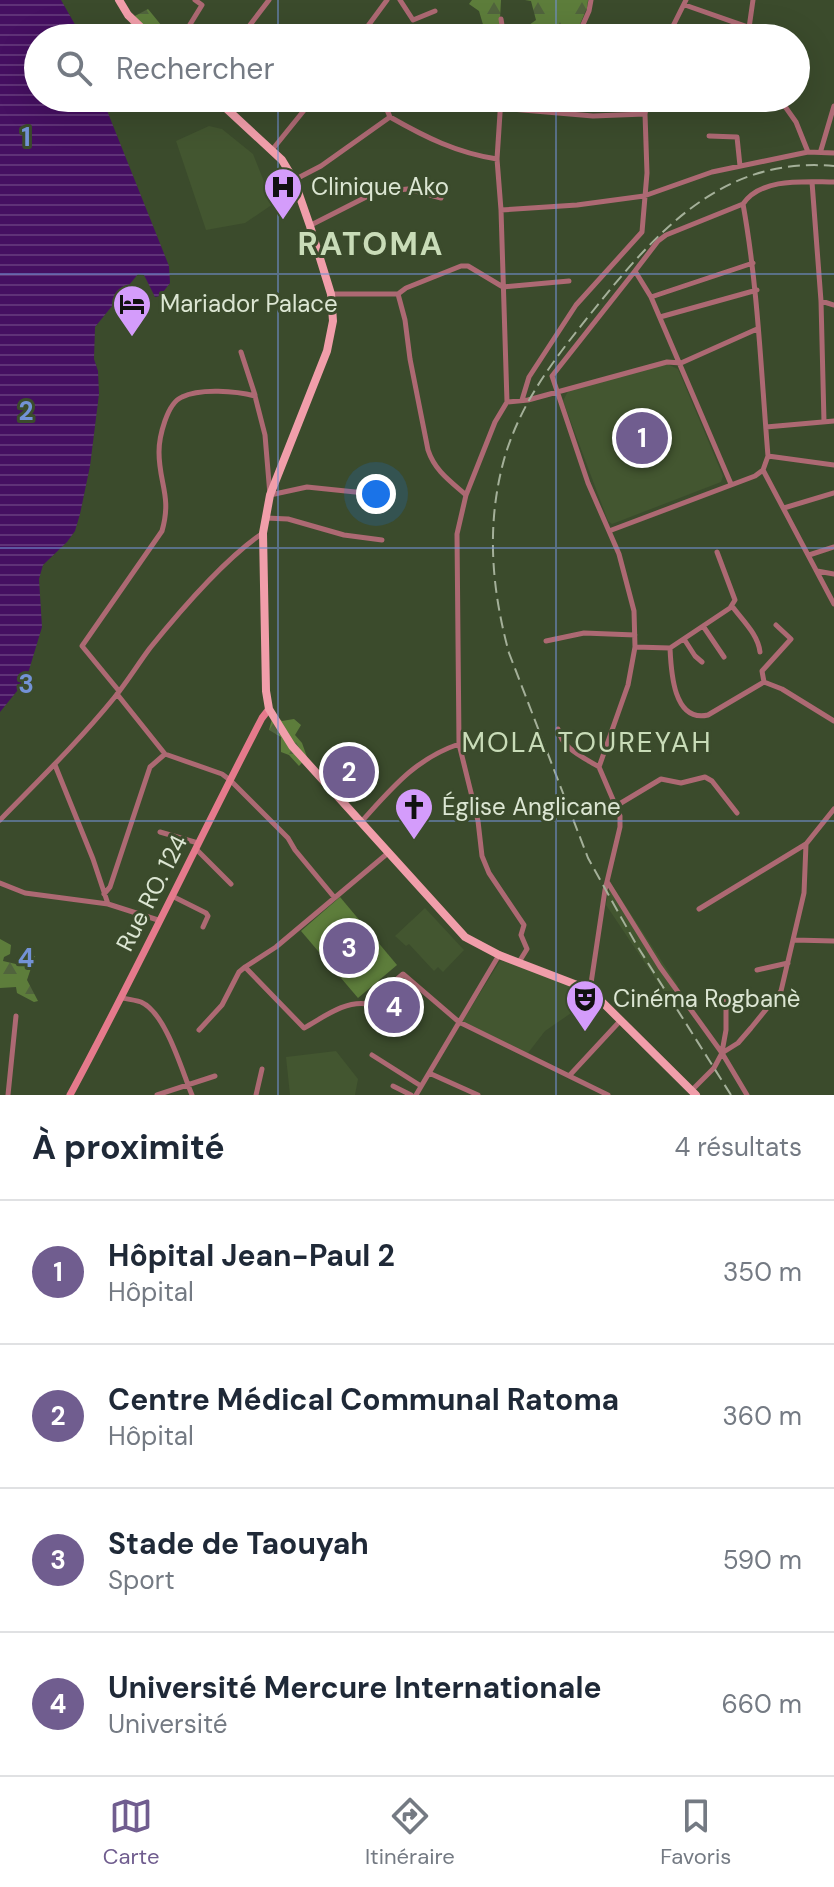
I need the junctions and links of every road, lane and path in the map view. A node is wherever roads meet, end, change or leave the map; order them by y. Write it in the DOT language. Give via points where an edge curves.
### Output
graph roads {
  1 [pos="119,0"];
  2 [pos="195,0"];
  3 [pos="269,0"];
  4 [pos="387,0"];
  5 [pos="400,0"];
  6 [pos="591,0"];
  7 [pos="753,0"];
  8 [pos="686,2"];
  9 [pos="435,11"];
  10 [pos="501,19"];
  11 [pos="137,24"];
  12 [pos="190,24"];
  13 [pos="251,24"];
  14 [pos="369,24"];
  15 [pos="502,24"];
  16 [pos="583,24"];
  17 [pos="674,24"];
  18 [pos="739,24"];
  19 [pos="750,24"];
  20 [pos="834,106"];
  21 [pos="230,112"];
  22 [pos="303,112"];
  23 [pos="388,112"];
  24 [pos="500,112"];
  25 [pos="546,112"];
  26 [pos="789,112"];
  27 [pos="645,114"];
  28 [pos="390,117"];
  29 [pos="832,121"];
  30 [pos="709,136"];
  31 [pos="821,150"];
  32 [pos="271,151"];
  33 [pos="808,152"];
  34 [pos="834,153"];
  35 [pos="497,159"];
  36 [pos="740,166"];
  37 [pos="294,180"];
  38 [pos="812,182"];
  39 [pos="834,182"];
  40 [pos="644,196"];
  41 [pos="441,198"];
  42 [pos="743,204"];
  43 [pos="501,210"];
  44 [pos="310,226"];
  45 [pos="753,263"];
  46 [pos="635,271"];
  47 [pos="569,281"];
  48 [pos="503,287"];
  49 [pos="757,290"];
  50 [pos="331,294"];
  51 [pos="398,294"];
  52 [pos="651,297"];
  53 [pos="821,301"];
  54 [pos="834,305"];
  55 [pos="660,317"];
  56 [pos="757,329"];
  57 [pos="241,352"];
  58 [pos="681,363"];
  59 [pos="556,393"];
  60 [pos="255,396"];
  61 [pos="522,400"];
  62 [pos="507,402"];
  63 [pos="834,421"];
  64 [pos="824,422"];
  65 [pos="766,427"];
  66 [pos="768,456"];
  67 [pos="834,465"];
  68 [pos="763,470"];
  69 [pos="731,484"];
  70 [pos="365,493"];
  71 [pos="834,493"];
  72 [pos="270,495"];
  73 [pos="466,495"];
  74 [pos="784,508"];
  75 [pos="266,518"];
  76 [pos="609,531"];
  77 [pos="263,533"];
  78 [pos="382,540"];
  79 [pos="834,547"];
  80 [pos="717,552"];
  81 [pos="809,555"];
  82 [pos="817,571"];
  83 [pos="834,574"];
  84 [pos="834,604"];
  85 [pos="732,606"];
  86 [pos="776,625"];
  87 [pos="703,626"];
  88 [pos="635,635"];
  89 [pos="684,639"];
  90 [pos="546,641"];
  91 [pos="635,647"];
  92 [pos="670,648"];
  93 [pos="760,652"];
  94 [pos="724,657"];
  95 [pos="702,662"];
  96 [pos="764,682"];
  97 [pos="118,692"];
  98 [pos="269,709"];
  99 [pos="834,721"];
  100 [pos="558,729"];
  101 [pos="459,744"];
  102 [pos="165,754"];
  103 [pos="55,765"];
  104 [pos="599,767"];
  105 [pos="230,780"];
  106 [pos="616,806"];
  107 [pos="834,809"];
  108 [pos="737,813"];
  109 [pos="0,820"];
  110 [pos="361,822"];
  111 [pos="160,832"];
  112 [pos="806,844"];
  113 [pos="198,846"];
  114 [pos="388,853"];
  115 [pos="607,882"];
  116 [pos="0,883"];
  117 [pos="231,884"];
  118 [pos="104,894"];
  119 [pos="171,895"];
  120 [pos="334,897"];
  121 [pos="108,904"];
  122 [pos="699,909"];
  123 [pos="158,920"];
  124 [pos="203,927"];
  125 [pos="794,940"];
  126 [pos="834,941"];
  127 [pos="499,955"];
  128 [pos="519,963"];
  129 [pos="788,963"];
  130 [pos="245,967"];
  131 [pos="757,970"];
  132 [pos="590,990"];
  133 [pos="726,995"];
  134 [pos="122,998"];
  135 [pos="16,1016"];
  136 [pos="621,1020"];
  137 [pos="459,1022"];
  138 [pos="199,1030"];
  139 [pos="722,1053"];
  140 [pos="372,1055"];
  141 [pos="262,1069"];
  142 [pos="429,1073"];
  143 [pos="215,1076"];
  144 [pos="569,1076"];
  145 [pos="187,1083"];
  146 [pos="393,1086"];
  147 [pos="421,1086"];
  148 [pos="694,1093"];
  149 [pos="8,1095"];
  150 [pos="70,1095"];
  151 [pos="157,1095"];
  152 [pos="192,1095"];
  153 [pos="256,1095"];
  154 [pos="413,1095"];
  155 [pos="478,1095"];
  156 [pos="608,1095"];
  157 [pos="747,1095"];
  1 -- 11 [label="main road"];
  2 -- 12 [label="street" via="202,5"];
  3 -- 13 [label="street"];
  4 -- 14 [label="street"];
  5 -- 9 [label="street" via="413,20"];
  6 -- 16 [label="street"];
  7 -- 19 [label="street"];
  8 -- 17 [label="street"];
  8 -- 18 [label="street"];
  10 -- 15 [label="street"];
  20 -- 29 [label="street"];
  21 -- 32 [label="main road"];
  22 -- 32 [label="street"];
  23 -- 28 [label="street"];
  24 -- 35 [label="street"];
  25 -- 27 [label="street"];
  26 -- 33 [label="street"];
  27 -- 40 [label="street"];
  28 -- 35 [label="street" via="430,139"];
  28 -- 37 [label="street"];
  29 -- 31 [label="street"];
  30 -- 36 [label="street" via="737,137"];
  31 -- 33 [label="street"];
  31 -- 34 [label="street"];
  32 -- 37 [label="main road"];
  33 -- 36 [label="street"];
  35 -- 43 [label="street"];
  36 -- 40 [label="street"];
  37 -- 44 [label="main road"];
  38 -- 39 [label="street"];
  38 -- 42 [label="street" via="757,190"];
  38 -- 53 [label="street"];
  40 -- 43 [label="street"];
  40 -- 61 [label="street" via="640,237 576,305 529,377"];
  41 -- 44 [label="street" via="408,189 376,192"];
  42 -- 45 [label="street"];
  42 -- 46 [label="street" via="666,235"];
  43 -- 48 [label="street"];
  44 -- 50 [label="main road"];
  45 -- 49 [label="street"];
  45 -- 52 [label="street"];
  46 -- 52 [label="street"];
  46 -- 59 [label="street" via="554,371"];
  47 -- 48 [label="street"];
  48 -- 51 [label="street" via="461,266"];
  48 -- 62 [label="street"];
  49 -- 55 [label="street"];
  49 -- 56 [label="street"];
  50 -- 51 [label="street"];
  50 -- 72 [label="main road" via="327,351"];
  51 -- 73 [label="street" via="433,464"];
  52 -- 55 [label="street"];
  53 -- 54 [label="street"];
  53 -- 64 [label="street"];
  55 -- 58 [label="street"];
  56 -- 58 [label="street"];
  56 -- 65 [label="street"];
  57 -- 60 [label="street"];
  58 -- 59 [label="street" via="667,362"];
  58 -- 69 [label="street"];
  59 -- 61 [label="street"];
  59 -- 76 [label="street"];
  60 -- 72 [label="street" via="265,435"];
  60 -- 97 [label="street" via="231,390 181,397 174,403 159,451 168,510 162,531 82,646"];
  61 -- 62 [label="street"];
  62 -- 73 [label="street"];
  63 -- 64 [label="street"];
  64 -- 65 [label="street"];
  65 -- 66 [label="street"];
  66 -- 67 [label="street"];
  66 -- 68 [label="street"];
  68 -- 69 [label="street"];
  68 -- 74 [label="street"];
  69 -- 76 [label="street"];
  70 -- 72 [label="street" via="307,487"];
  71 -- 74 [label="street"];
  72 -- 75 [label="main road"];
  73 -- 101 [label="street" via="457,534"];
  74 -- 81 [label="street"];
  75 -- 77 [label="main road"];
  75 -- 78 [label="street"];
  76 -- 88 [label="street" via="634,611"];
  77 -- 97 [label="street" via="191,601"];
  77 -- 98 [label="main road"];
  79 -- 81 [label="street"];
  80 -- 85 [label="street" via="735,600"];
  81 -- 82 [label="street"];
  82 -- 83 [label="street"];
  82 -- 84 [label="street"];
  85 -- 87 [label="street"];
  85 -- 93 [label="street"];
  86 -- 96 [label="street" via="791,639 762,671"];
  87 -- 89 [label="street"];
  87 -- 94 [label="street"];
  88 -- 90 [label="street" via="584,633"];
  88 -- 91 [label="street"];
  89 -- 92 [label="street"];
  89 -- 95 [label="street"];
  91 -- 92 [label="street"];
  91 -- 104 [label="street" via="628,685"];
  92 -- 96 [label="street" via="677,697 701,716"];
  96 -- 99 [label="street"];
  97 -- 102 [label="street"];
  97 -- 103 [label="street"];
  98 -- 105 [label="street, Rue RO. 124"];
  98 -- 110 [label="main road" via="292,746"];
  100 -- 104 [label="street" via="567,747"];
  101 -- 110 [label="street" via="424,759"];
  101 -- 128 [label="street" via="482,856 524,925 521,935 527,949"];
  102 -- 105 [label="street"];
  102 -- 118 [label="street" via="150,767"];
  103 -- 109 [label="street"];
  103 -- 118 [label="street"];
  104 -- 106 [label="street"];
  105 -- 113 [label="street, Rue RO. 124"];
  105 -- 120 [label="street" via="288,838"];
  106 -- 108 [label="street" via="661,779 681,783 705,777"];
  106 -- 115 [label="street" via="620,827"];
  107 -- 112 [label="street"];
  110 -- 114 [label="main road"];
  111 -- 113 [label="street"];
  112 -- 122 [label="street"];
  112 -- 125 [label="street" via="804,893"];
  113 -- 117 [label="street"];
  113 -- 119 [label="street, Rue RO. 124"];
  114 -- 120 [label="street"];
  114 -- 127 [label="main road" via="465,937"];
  115 -- 132 [label="street"];
  115 -- 139 [label="street"];
  116 -- 121 [label="street" via="25,893"];
  118 -- 121 [label="street"];
  119 -- 123 [label="street, Rue RO. 124"];
  119 -- 124 [label="street" via="206,913"];
  120 -- 130 [label="street"];
  121 -- 123 [label="street"];
  123 -- 134 [label="street, Rue RO. 124"];
  125 -- 126 [label="street"];
  125 -- 129 [label="street"];
  127 -- 128 [label="main road"];
  127 -- 137 [label="street"];
  128 -- 132 [label="main road"];
  129 -- 131 [label="street"];
  129 -- 139 [label="street" via="781,991 744,1036"];
  130 -- 137 [label="street" via="304,1028 346,1005 368,1004 403,974"];
  130 -- 138 [label="street"];
  132 -- 136 [label="main road"];
  133 -- 139 [label="street"];
  134 -- 145 [label="street" via="142,1002 155,1014"];
  134 -- 150 [label="street, Rue RO. 124"];
  135 -- 149 [label="street"];
  136 -- 144 [label="street"];
  136 -- 148 [label="main road"];
  137 -- 142 [label="street"];
  137 -- 144 [label="street"];
  139 -- 148 [label="street"];
  139 -- 157 [label="street"];
  140 -- 147 [label="street"];
  141 -- 153 [label="street"];
  142 -- 147 [label="street"];
  142 -- 155 [label="street"];
  143 -- 145 [label="street"];
  144 -- 156 [label="street"];
  145 -- 151 [label="street"];
  145 -- 152 [label="street"];
  146 -- 154 [label="street"];
  147 -- 154 [label="street"];
}
